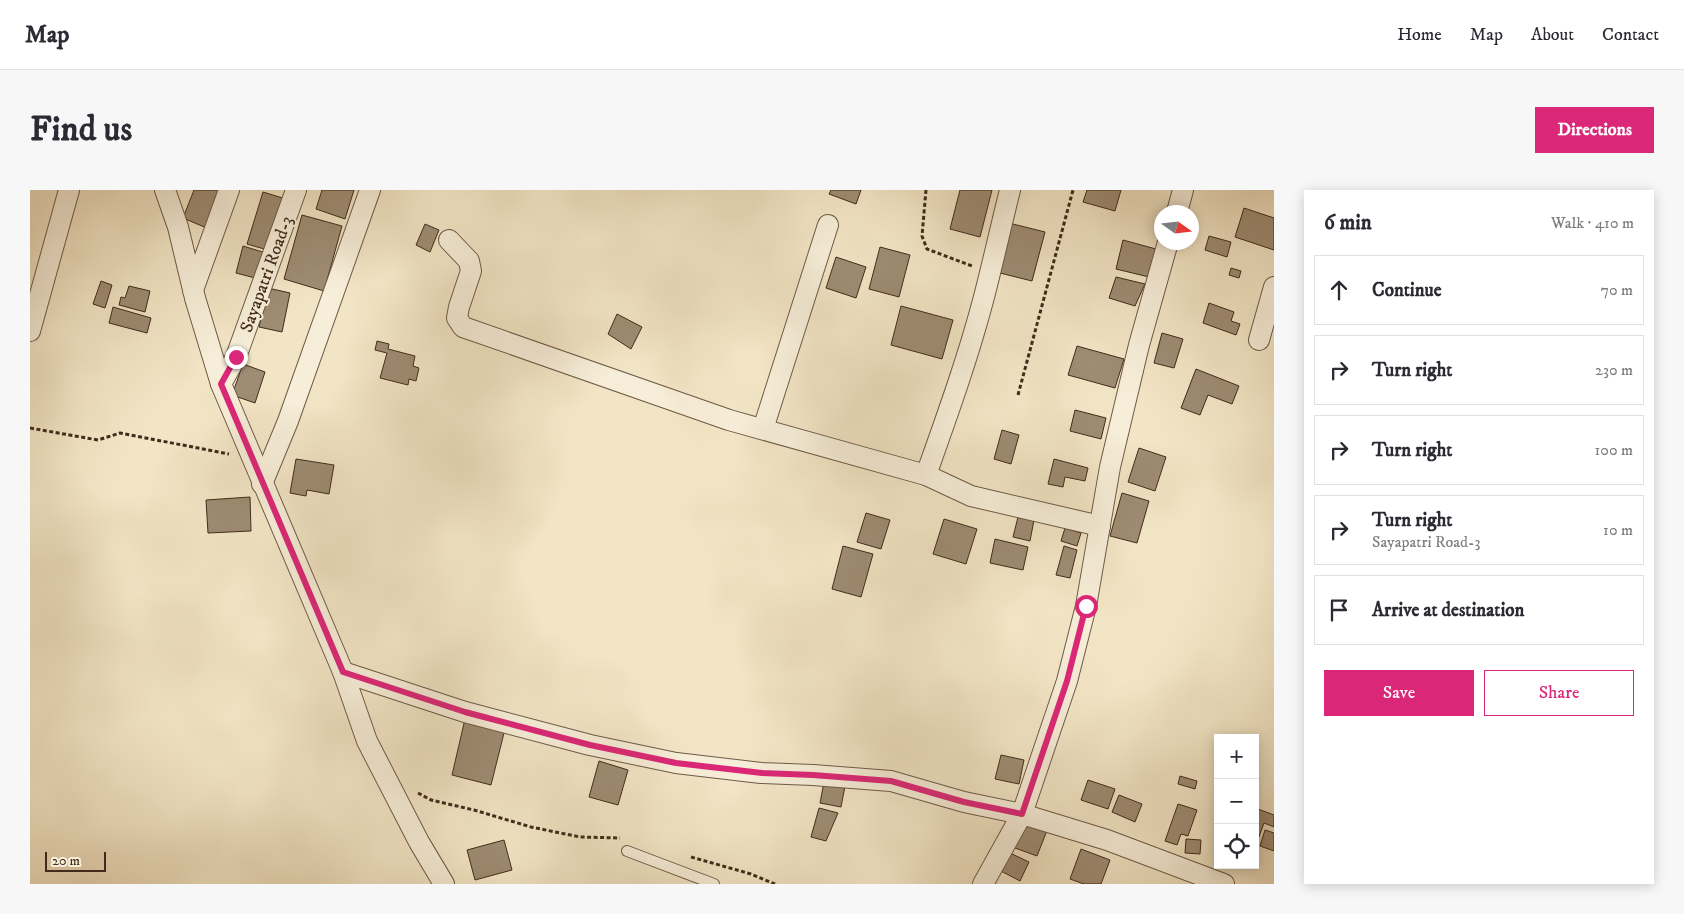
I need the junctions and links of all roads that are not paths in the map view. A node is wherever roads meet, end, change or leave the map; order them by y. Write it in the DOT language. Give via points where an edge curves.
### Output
graph roads {
  1 [pos="69,190"];
  2 [pos="165,190"];
  3 [pos="229,190"];
  4 [pos="296,190"];
  5 [pos="370,190"];
  6 [pos="1010,190"];
  7 [pos="1183,190"];
  8 [pos="1179,205"];
  9 [pos="828,225"];
  10 [pos="449,240"];
  11 [pos="1166,250"];
  12 [pos="1274,287"];
  13 [pos="193,290"];
  14 [pos="30,331"];
  15 [pos="1259,340"];
  16 [pos="221,384"];
  17 [pos="762,429"];
  18 [pos="926,475"];
  19 [pos="262,484"];
  20 [pos="1100,526"];
  21 [pos="343,672"];
  22 [pos="1022,814"];
  23 [pos="627,851"];
  24 [pos="444,884"];
  25 [pos="714,884"];
  26 [pos="983,884"];
  27 [pos="1224,884"];
  1 -- 14 [label="street"];
  2 -- 13 [label="street" via="178,227"];
  3 -- 13 [label="street"];
  4 -- 16 [label="street, Sayapatri Road-3" via="236,357"];
  5 -- 19 [label="street" via="288,421"];
  6 -- 18 [label="street" via="984,297"];
  7 -- 8 [label="street"];
  9 -- 17 [label="street"];
  10 -- 17 [label="street" via="469,260 470,271 457,318 463,327"];
  11 -- 20 [label="street" via="1139,345 1110,467"];
  12 -- 15 [label="street"];
  13 -- 16 [label="street"];
  16 -- 19 [label="street"];
  17 -- 18 [label="street"];
  18 -- 20 [label="street" via="971,496"];
  19 -- 21 [label="street"];
  20 -- 22 [label="street" via="1086,606 1067,681"];
  21 -- 22 [label="street" via="465,712 590,745 676,763 762,773 891,781 964,802"];
  21 -- 24 [label="street" via="367,741"];
  22 -- 26 [label="street"];
  22 -- 27 [label="street" via="1107,840"];
  23 -- 25 [label="lane"];
}
